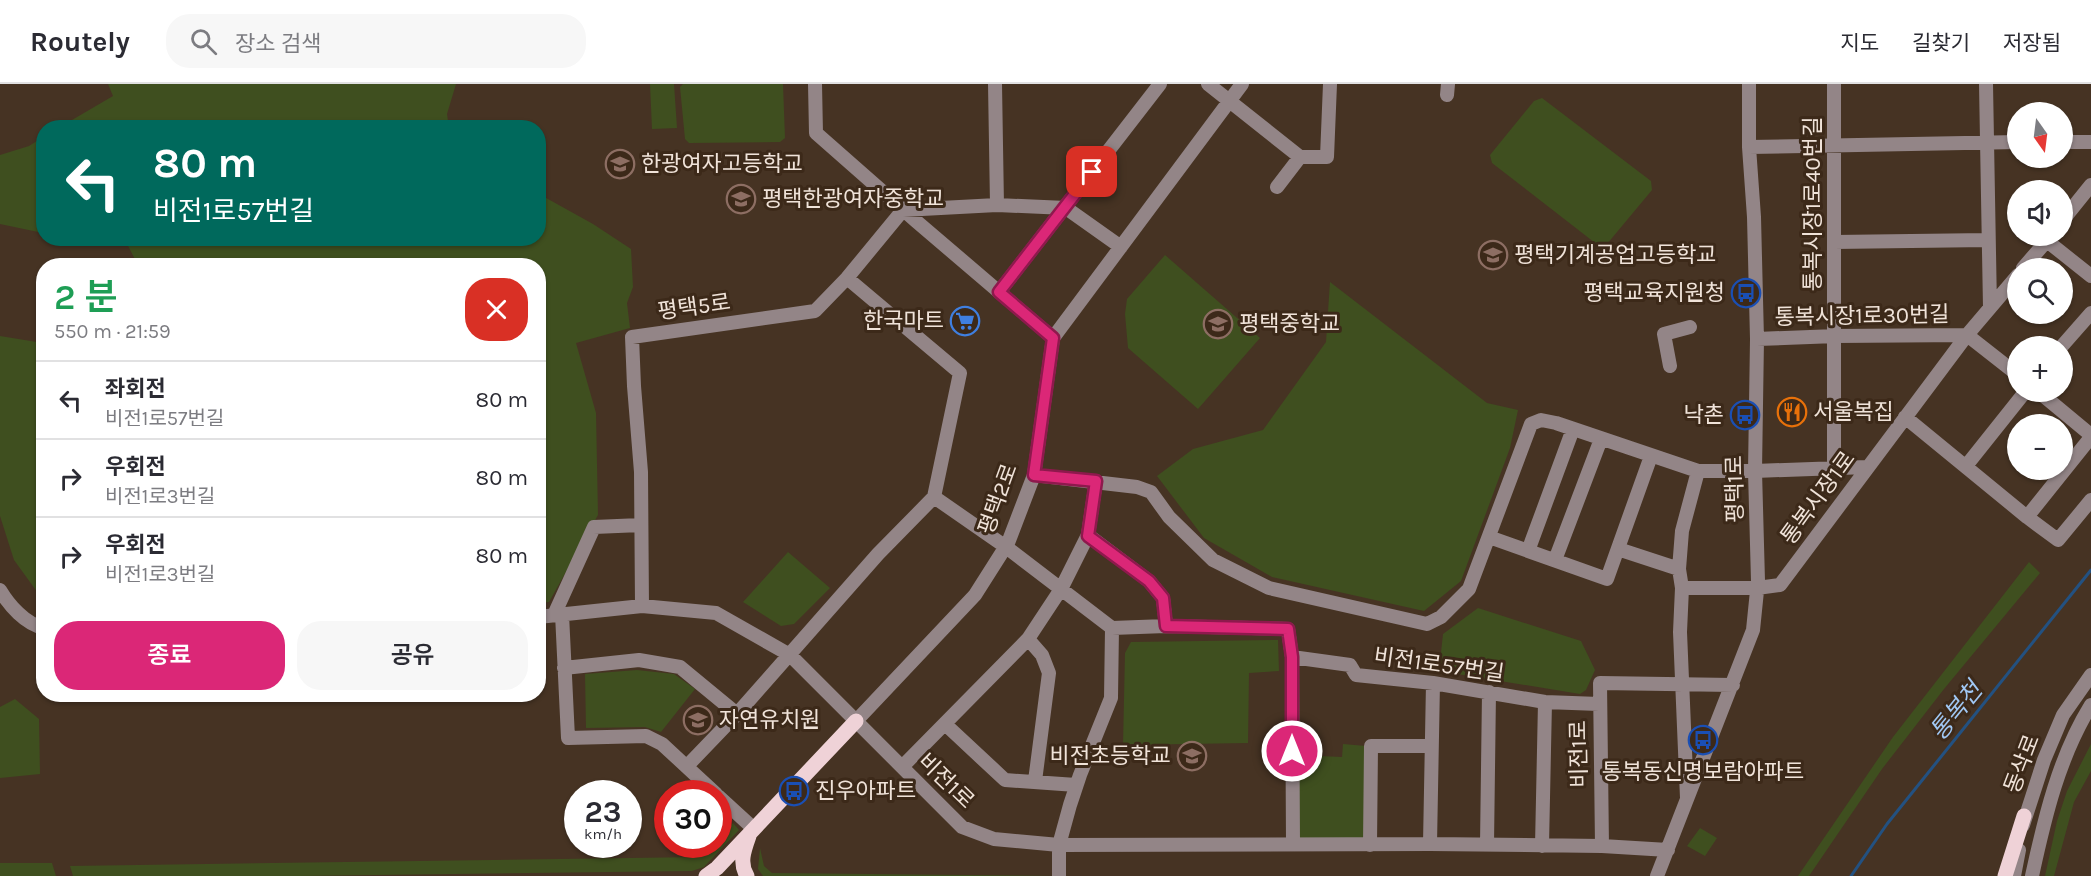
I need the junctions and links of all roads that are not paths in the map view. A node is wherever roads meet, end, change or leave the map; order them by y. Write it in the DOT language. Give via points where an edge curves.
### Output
graph roads {
  1 [pos="815,84"];
  2 [pos="996,84"];
  3 [pos="1160,84"];
  4 [pos="1208,84"];
  5 [pos="1242,84"];
  6 [pos="1330,84"];
  7 [pos="1749,84"];
  8 [pos="1834,84"];
  9 [pos="1986,84"];
  10 [pos="1230,100"];
  11 [pos="2007,142"];
  12 [pos="2073,142"];
  13 [pos="2091,142"];
  14 [pos="1986,143"];
  15 [pos="1833,146"];
  16 [pos="1749,147"];
  17 [pos="1300,157"];
  18 [pos="2091,185"];
  19 [pos="1277,187"];
  20 [pos="997,206"];
  21 [pos="2073,207"];
  22 [pos="1066,208"];
  23 [pos="903,210"];
  24 [pos="1988,240"];
  25 [pos="1834,242"];
  26 [pos="2042,246"];
  27 [pos="2058,246"];
  28 [pos="1121,247"];
  29 [pos="2032,258"];
  30 [pos="2091,276"];
  31 [pos="847,278"];
  32 [pos="2007,288"];
  33 [pos="999,292"];
  34 [pos="1990,308"];
  35 [pos="2091,313"];
  36 [pos="1689,327"];
  37 [pos="1967,335"];
  38 [pos="1836,336"];
  39 [pos="2071,336"];
  40 [pos="1053,338"];
  41 [pos="1757,339"];
  42 [pos="1670,366"];
  43 [pos="2007,366"];
  44 [pos="2017,402"];
  45 [pos="2051,402"];
  46 [pos="1905,417"];
  47 [pos="1573,429"];
  48 [pos="2091,436"];
  49 [pos="1601,439"];
  50 [pos="1651,456"];
  51 [pos="1966,466"];
  52 [pos="1867,467"];
  53 [pos="1834,468"];
  54 [pos="1698,471"];
  55 [pos="1755,471"];
  56 [pos="1034,475"];
  57 [pos="1096,481"];
  58 [pos="934,497"];
  59 [pos="2091,500"];
  60 [pos="2027,517"];
  61 [pos="641,525"];
  62 [pos="1088,536"];
  63 [pos="1488,537"];
  64 [pos="1006,547"];
  65 [pos="1618,549"];
  66 [pos="1528,551"];
  67 [pos="1555,560"];
  68 [pos="1679,569"];
  69 [pos="1683,588"];
  70 [pos="1757,588"];
  71 [pos="1061,589"];
  72 [pos="0,590"];
  73 [pos="642,606"];
  74 [pos="558,614"];
  75 [pos="546,616"];
  76 [pos="36,625"];
  77 [pos="1166,626"];
  78 [pos="1112,628"];
  79 [pos="1028,639"];
  80 [pos="790,655"];
  81 [pos="1292,657"];
  82 [pos="564,668"];
  83 [pos="2091,675"];
  84 [pos="1433,683"];
  85 [pos="1681,683"];
  86 [pos="1732,685"];
  87 [pos="1490,692"];
  88 [pos="1545,702"];
  89 [pos="1599,704"];
  90 [pos="2091,705"];
  91 [pos="737,714"];
  92 [pos="856,721"];
  93 [pos="945,724"];
  94 [pos="1431,746"];
  95 [pos="687,766"];
  96 [pos="902,767"];
  97 [pos="701,780"];
  98 [pos="1035,781"];
  99 [pos="1077,785"];
  100 [pos="1687,803"];
  101 [pos="732,810"];
  102 [pos="2024,816"];
  103 [pos="752,829"];
  104 [pos="1293,844"];
  105 [pos="1430,844"];
  106 [pos="1370,845"];
  107 [pos="1487,845"];
  108 [pos="1059,846"];
  109 [pos="1542,846"];
  110 [pos="1602,846"];
  111 [pos="1668,850"];
  112 [pos="706,876"];
  113 [pos="747,876"];
  114 [pos="1059,876"];
  115 [pos="1657,876"];
  116 [pos="2005,876"];
  117 [pos="2014,876"];
  118 [pos="2032,876"];
  1 -- 23 [label="street" via="816,133"];
  2 -- 20 [label="street"];
  3 -- 22 [label="street"];
  4 -- 10 [label="street"];
  5 -- 10 [label="street, 평택2로"];
  6 -- 17 [label="street" via="1327,157"];
  7 -- 16 [label="street, 평택1로"];
  8 -- 15 [label="street, 통복시장1로40번길"];
  9 -- 14 [label="street"];
  10 -- 17 [label="street"];
  10 -- 28 [label="street, 평택2로"];
  11 -- 14 [label="street"];
  12 -- 13 [label="street"];
  14 -- 15 [label="street"];
  14 -- 24 [label="street"];
  15 -- 16 [label="street"];
  15 -- 25 [label="street, 통복시장1로40번길"];
  16 -- 41 [label="street, 평택1로"];
  17 -- 19 [label="street"];
  18 -- 21 [label="street"];
  20 -- 22 [label="street"];
  20 -- 23 [label="street"];
  22 -- 28 [label="street"];
  22 -- 33 [label="street"];
  23 -- 31 [label="street, 평택5로"];
  23 -- 33 [label="street"];
  24 -- 25 [label="street"];
  24 -- 34 [label="street"];
  25 -- 38 [label="street, 통복시장1로40번길"];
  26 -- 29 [label="street"];
  27 -- 30 [label="street"];
  28 -- 40 [label="street, 평택2로"];
  31 -- 58 [label="street" via="960,373"];
  31 -- 61 [label="street, 평택5로" via="815,311 632,337"];
  32 -- 34 [label="street, 통복시장1로"];
  33 -- 40 [label="street"];
  34 -- 37 [label="street, 통복시장1로"];
  35 -- 39 [label="street"];
  36 -- 42 [label="street" via="1664,334"];
  37 -- 38 [label="street, 통복시장1로30번길"];
  37 -- 43 [label="street"];
  37 -- 46 [label="street, 통복시장1로"];
  38 -- 41 [label="street, 통복시장1로30번길"];
  38 -- 53 [label="street, 통복시장1로40번길"];
  40 -- 56 [label="street, 평택2로"];
  41 -- 55 [label="street, 평택1로"];
  44 -- 51 [label="street"];
  45 -- 48 [label="street"];
  46 -- 51 [label="street"];
  46 -- 52 [label="street, 통복시장1로"];
  47 -- 49 [label="street"];
  47 -- 63 [label="street" via="1541,420 1531,424"];
  47 -- 66 [label="street"];
  48 -- 60 [label="street"];
  49 -- 50 [label="street"];
  49 -- 67 [label="street"];
  50 -- 54 [label="street"];
  50 -- 65 [label="street"];
  51 -- 60 [label="street"];
  52 -- 53 [label="street"];
  52 -- 70 [label="street, 통복시장1로" via="1780,585"];
  53 -- 55 [label="street"];
  54 -- 55 [label="street"];
  54 -- 68 [label="street" via="1682,531"];
  55 -- 70 [label="street, 평택1로"];
  56 -- 57 [label="street"];
  56 -- 64 [label="street, 평택2로"];
  57 -- 62 [label="street"];
  57 -- 63 [label="street" via="1151,492 1169,517 1213,560 1269,588 1427,624 1469,589"];
  58 -- 64 [label="street"];
  58 -- 80 [label="street"];
  59 -- 60 [label="street" via="2058,540"];
  61 -- 73 [label="street, 평택5로"];
  61 -- 74 [label="street" via="594,527"];
  62 -- 71 [label="street"];
  62 -- 77 [label="street" via="1149,581 1163,598"];
  63 -- 66 [label="street"];
  64 -- 71 [label="street"];
  64 -- 92 [label="street, 평택2로" via="975,595"];
  65 -- 67 [label="street" via="1607,579"];
  65 -- 68 [label="street"];
  66 -- 67 [label="street"];
  68 -- 69 [label="street"];
  69 -- 70 [label="street, 통복시장1로"];
  69 -- 85 [label="street"];
  70 -- 86 [label="street, 평택1로" via="1753,630"];
  71 -- 78 [label="street"];
  71 -- 79 [label="street"];
  72 -- 76 [label="street" via="9,606"];
  73 -- 74 [label="street"];
  73 -- 80 [label="street" via="716,613"];
  74 -- 75 [label="street"];
  74 -- 82 [label="street"];
  77 -- 78 [label="street"];
  77 -- 81 [label="street" via="1288,629"];
  78 -- 99 [label="street" via="1112,699"];
  79 -- 93 [label="street"];
  79 -- 98 [label="street" via="1042,655 1049,673"];
  80 -- 91 [label="street"];
  80 -- 92 [label="street"];
  81 -- 84 [label="street, 비전1로57번길" via="1350,665 1356,675"];
  81 -- 104 [label="street"];
  82 -- 91 [label="street" via="639,660 681,667"];
  82 -- 95 [label="street" via="568,738 646,736"];
  83 -- 102 [label="street, 동삭로" via="2063,715"];
  84 -- 87 [label="street, 비전1로57번길"];
  84 -- 94 [label="street"];
  85 -- 86 [label="street"];
  85 -- 89 [label="street, 비전1로" via="1600,683"];
  85 -- 100 [label="street"];
  86 -- 100 [label="street, 평택1로"];
  87 -- 88 [label="street, 비전1로57번길"];
  87 -- 107 [label="street"];
  88 -- 89 [label="street, 비전1로57번길"];
  88 -- 109 [label="street, 비전1로"];
  89 -- 110 [label="street, 비전1로"];
  90 -- 118 [label="street, 동삭로" via="2075,731 2059,774"];
  91 -- 95 [label="street"];
  92 -- 96 [label="street, 비전1로"];
  92 -- 103 [label="main road, 평택2로"];
  93 -- 96 [label="street"];
  93 -- 98 [label="street" via="1005,780"];
  94 -- 105 [label="street"];
  94 -- 106 [label="street" via="1371,746"];
  95 -- 97 [label="street"];
  96 -- 108 [label="street, 비전1로" via="962,827 994,839"];
  98 -- 99 [label="street"];
  99 -- 108 [label="street"];
  100 -- 111 [label="street, 평택1로"];
  101 -- 103 [label="street"];
  102 -- 116 [label="main road"];
  102 -- 117 [label="street, 동삭로"];
  103 -- 112 [label="main road, 평택2로"];
  103 -- 113 [label="main road" via="742,853"];
  104 -- 106 [label="street, 비전1로"];
  104 -- 108 [label="street, 비전1로"];
  105 -- 106 [label="street, 비전1로"];
  105 -- 107 [label="street, 비전1로"];
  107 -- 109 [label="street, 비전1로"];
  108 -- 114 [label="street"];
  109 -- 110 [label="street, 비전1로"];
  110 -- 111 [label="street"];
  111 -- 115 [label="street, 평택1로"];
}
